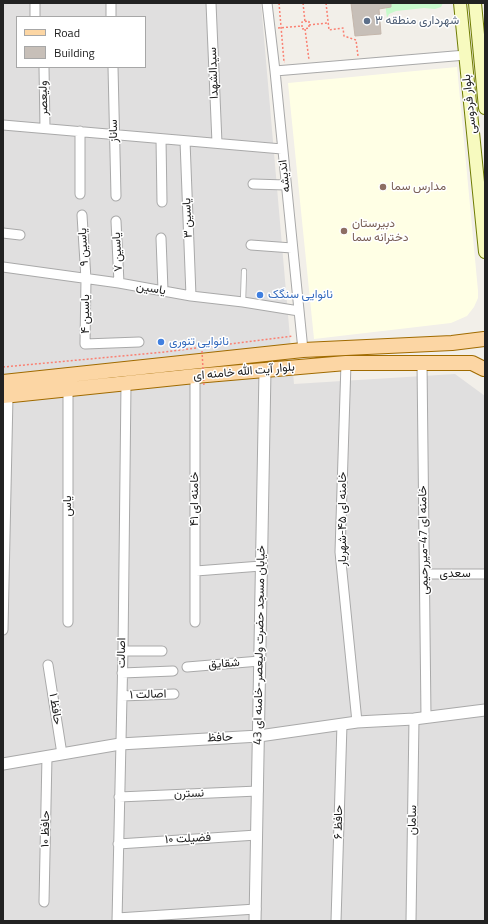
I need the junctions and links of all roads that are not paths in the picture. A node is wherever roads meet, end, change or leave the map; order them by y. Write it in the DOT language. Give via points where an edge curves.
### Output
graph roads {
  1 [pos="35,3"];
  2 [pos="111,3"];
  3 [pos="211,3"];
  4 [pos="267,3"];
  5 [pos="460,3"];
  6 [pos="475,3"];
  7 [pos="35,16"];
  8 [pos="111,16"];
  9 [pos="466,55"];
  10 [pos="483,66"];
  11 [pos="44,68"];
  12 [pos="112,68"];
  13 [pos="275,71"];
  14 [pos="485,108"];
  15 [pos="3,125"];
  16 [pos="45,128"];
  17 [pos="80,131"];
  18 [pos="114,134"];
  19 [pos="161,139"];
  20 [pos="185,141"];
  21 [pos="217,143"];
  22 [pos="282,149"];
  23 [pos="253,184"];
  24 [pos="286,185"];
  25 [pos="80,194"];
  26 [pos="116,196"];
  27 [pos="162,202"];
  28 [pos="82,215"];
  29 [pos="116,221"];
  30 [pos="3,233"];
  31 [pos="20,235"];
  32 [pos="161,238"];
  33 [pos="251,245"];
  34 [pos="292,248"];
  35 [pos="485,252"];
  36 [pos="3,267"];
  37 [pos="244,271"];
  38 [pos="86,279"];
  39 [pos="119,283"];
  40 [pos="163,290"];
  41 [pos="191,296"];
  42 [pos="243,302"];
  43 [pos="299,312"];
  44 [pos="485,339"];
  45 [pos="139,342"];
  46 [pos="452,343"];
  47 [pos="303,350"];
  48 [pos="346,363"];
  49 [pos="422,363"];
  50 [pos="449,363"];
  51 [pos="265,370"];
  52 [pos="484,370"];
  53 [pos="3,382"];
  54 [pos="199,382"];
  55 [pos="126,384"];
  56 [pos="68,390"];
  57 [pos="6,396"];
  58 [pos="261,566"];
  59 [pos="196,571"];
  60 [pos="425,574"];
  61 [pos="485,574"];
  62 [pos="68,622"];
  63 [pos="195,622"];
  64 [pos="3,630"];
  65 [pos="122,651"];
  66 [pos="162,651"];
  67 [pos="260,661"];
  68 [pos="48,665"];
  69 [pos="188,667"];
  70 [pos="173,671"];
  71 [pos="122,673"];
  72 [pos="174,694"];
  73 [pos="122,696"];
  74 [pos="485,710"];
  75 [pos="420,718"];
  76 [pos="357,722"];
  77 [pos="342,724"];
  78 [pos="258,736"];
  79 [pos="120,744"];
  80 [pos="62,754"];
  81 [pos="48,756"];
  82 [pos="3,764"];
  83 [pos="258,791"];
  84 [pos="120,797"];
  85 [pos="257,835"];
  86 [pos="118,844"];
  87 [pos="44,902"];
  88 [pos="256,909"];
  89 [pos="117,919"];
  90 [pos="255,921"];
  91 [pos="336,921"];
  92 [pos="411,921"];
  1 -- 7 [label="street"];
  2 -- 8 [label="street"];
  3 -- 21 [label="street, سیدالشهدا"];
  4 -- 13 [label="street, اندیشه"];
  5 -- 9 [label="main road, بلوار فردوسی"];
  6 -- 10 [label="main road, بلوار فردوسی"];
  9 -- 13 [label="street"];
  9 -- 35 [label="main road, بلوار فردوسی"];
  10 -- 14 [label="main road, بلوار فردوسی"];
  11 -- 16 [label="street, ولیعصر"];
  12 -- 18 [label="street, ساناز"];
  13 -- 22 [label="street, اندیشه"];
  15 -- 16 [label="street"];
  16 -- 17 [label="street"];
  17 -- 18 [label="street"];
  17 -- 25 [label="street"];
  18 -- 19 [label="street"];
  18 -- 26 [label="street, ساناز"];
  19 -- 20 [label="street"];
  19 -- 27 [label="street"];
  20 -- 21 [label="street"];
  20 -- 41 [label="street, یاسین ۳"];
  21 -- 22 [label="street"];
  22 -- 24 [label="street, اندیشه"];
  23 -- 24 [label="street"];
  24 -- 34 [label="street, اندیشه"];
  28 -- 38 [label="street, یاسین ۹"];
  29 -- 39 [label="street, یاسین ۷"];
  30 -- 31 [label="street"];
  32 -- 40 [label="street"];
  33 -- 34 [label="street"];
  34 -- 43 [label="street, اندیشه"];
  36 -- 38 [label="street, یاسین"];
  37 -- 42 [label="lane"];
  38 -- 39 [label="street, یاسین"];
  38 -- 45 [label="street, یاسین ۴" via="86,344"];
  39 -- 40 [label="street, یاسین"];
  40 -- 41 [label="street, یاسین"];
  41 -- 42 [label="street, یاسین"];
  42 -- 43 [label="street, یاسین"];
  43 -- 47 [label="street, اندیشه"];
  44 -- 46 [label="main road, بلوار آیت الله خامنه ای"];
  44 -- 52 [label="main road" via="480,354"];
  46 -- 47 [label="main road, بلوار آیت الله خامنه ای"];
  46 -- 50 [label="main road" via="458,356 455,362"];
  47 -- 53 [label="main road, بلوار آیت الله خامنه ای"];
  48 -- 49 [label="main road, بلوار آیت الله خامنه ای"];
  48 -- 51 [label="main road, بلوار آیت الله خامنه ای"];
  48 -- 76 [label="street, خامنه ای ۴۵-شهریار" via="340,552"];
  49 -- 50 [label="main road, بلوار آیت الله خامنه ای"];
  49 -- 60 [label="street, خامنه ای 47-میررحیمی"];
  50 -- 52 [label="main road, بلوار آیت الله خامنه ای" via="472,363"];
  51 -- 54 [label="main road, بلوار آیت الله خامنه ای"];
  51 -- 58 [label="street, خیابان مسجد حضرت ولیعصر-خامنه ای 43"];
  54 -- 55 [label="main road, بلوار آیت الله خامنه ای"];
  54 -- 59 [label="street, خامنه ای ۴۱"];
  55 -- 56 [label="main road, بلوار آیت الله خامنه ای"];
  55 -- 65 [label="street, اصالت"];
  56 -- 57 [label="main road, بلوار آیت الله خامنه ای"];
  56 -- 62 [label="street, یاس"];
  57 -- 64 [label="street"];
  58 -- 59 [label="street"];
  58 -- 67 [label="street, خیابان مسجد حضرت ولیعصر-خامنه ای 43"];
  59 -- 63 [label="street, خامنه ای ۴۱"];
  60 -- 61 [label="street, سعدی"];
  60 -- 75 [label="street, خامنه ای 47-میررحیمی"];
  65 -- 66 [label="street"];
  65 -- 71 [label="street, اصالت"];
  67 -- 69 [label="street, شقایق"];
  67 -- 78 [label="street, خیابان مسجد حضرت ولیعصر-خامنه ای 43"];
  68 -- 80 [label="street, حافظ ۱"];
  70 -- 71 [label="street"];
  71 -- 73 [label="street, اصالت"];
  72 -- 73 [label="street, اصالت ۱"];
  73 -- 79 [label="street, اصالت"];
  74 -- 75 [label="street, حافظ"];
  75 -- 76 [label="street, حافظ"];
  75 -- 92 [label="street, سامان"];
  76 -- 77 [label="street, حافظ"];
  77 -- 78 [label="street, حافظ"];
  77 -- 91 [label="street, حافظ ۶"];
  78 -- 79 [label="street, حافظ"];
  78 -- 83 [label="street, خیابان مسجد حضرت ولیعصر-خامنه ای 43"];
  79 -- 80 [label="street, حافظ"];
  79 -- 84 [label="street, اصالت"];
  80 -- 81 [label="street, حافظ"];
  81 -- 82 [label="street, حافظ"];
  81 -- 87 [label="street, حافظ ۱۰"];
  83 -- 84 [label="street, نسترن"];
  83 -- 85 [label="street, خیابان مسجد حضرت ولیعصر-خامنه ای 43"];
  84 -- 86 [label="street, اصالت"];
  85 -- 86 [label="street, فضیلت ۱۰"];
  85 -- 88 [label="street, خیابان مسجد حضرت ولیعصر-خامنه ای 43"];
  86 -- 89 [label="street, اصالت"];
  88 -- 89 [label="street"];
  88 -- 90 [label="street, خیابان مسجد حضرت ولیعصر-خامنه ای 43"];
}
